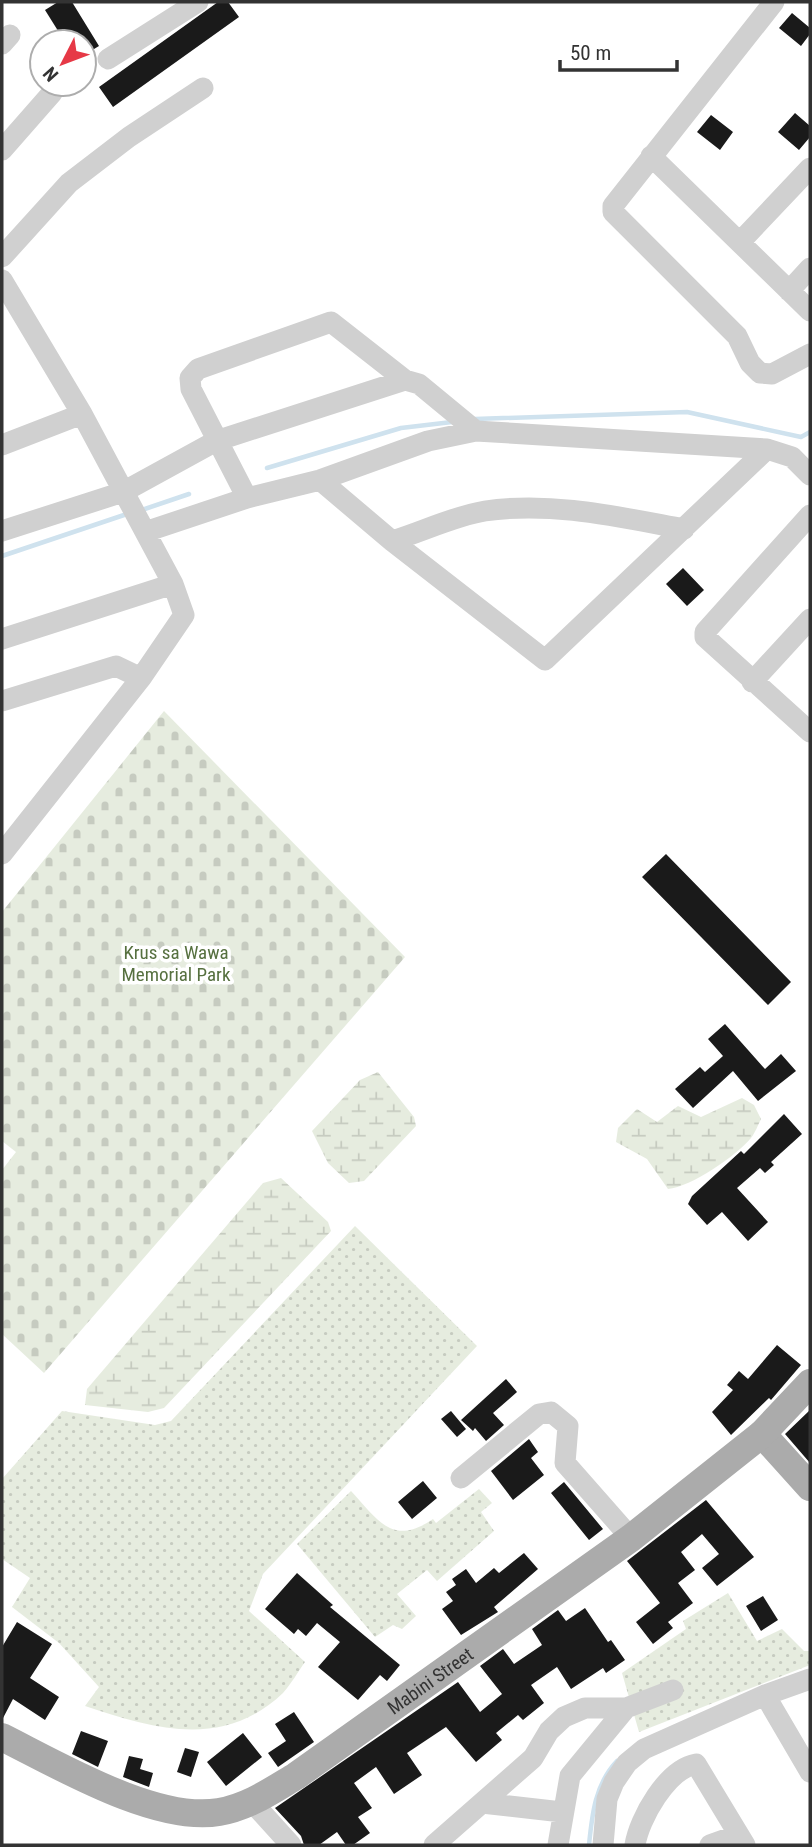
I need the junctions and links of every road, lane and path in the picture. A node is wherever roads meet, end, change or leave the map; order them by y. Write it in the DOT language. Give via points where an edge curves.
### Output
graph roads {
  1 [pos="198,2"];
  2 [pos="774,2"];
  3 [pos="108,59"];
  4 [pos="204,88"];
  5 [pos="48,98"];
  6 [pos="2,150"];
  7 [pos="651,156"];
  8 [pos="810,168"];
  9 [pos="741,242"];
  10 [pos="2,257"];
  11 [pos="810,268"];
  12 [pos="2,279"];
  13 [pos="789,291"];
  14 [pos="810,311"];
  15 [pos="810,354"];
  16 [pos="405,380"];
  17 [pos="82,414"];
  18 [pos="473,429"];
  19 [pos="216,441"];
  20 [pos="2,444"];
  21 [pos="767,449"];
  22 [pos="810,475"];
  23 [pos="320,480"];
  24 [pos="247,498"];
  25 [pos="134,513"];
  26 [pos="810,515"];
  27 [pos="684,529"];
  28 [pos="2,531"];
  29 [pos="392,541"];
  30 [pos="173,584"];
  31 [pos="810,619"];
  32 [pos="2,639"];
  33 [pos="141,678"];
  34 [pos="752,682"];
  35 [pos="2,701"];
  36 [pos="810,732"];
  37 [pos="2,854"];
  38 [pos="810,1383"];
  39 [pos="762,1433"];
  40 [pos="461,1478"];
  41 [pos="810,1487"];
  42 [pos="631,1538"];
  43 [pos="810,1679"];
  44 [pos="673,1690"];
  45 [pos="765,1695"];
  46 [pos="626,1708"];
  47 [pos="2,1737"];
  48 [pos="810,1772"];
  49 [pos="253,1802"];
  50 [pos="481,1803"];
  51 [pos="562,1812"];
  52 [pos="742,1840"];
  53 [pos="291,1845"];
  54 [pos="434,1845"];
  55 [pos="558,1845"];
  56 [pos="603,1845"];
  57 [pos="635,1845"];
  58 [pos="710,1845"];
  1 -- 3 [label="street"];
  2 -- 7 [label="street"];
  4 -- 10 [label="street" via="69,183"];
  5 -- 6 [label="street"];
  7 -- 9 [label="street"];
  7 -- 15 [label="street" via="613,206 618,218 737,336 760,373 772,374"];
  8 -- 9 [label="street"];
  9 -- 13 [label="street"];
  11 -- 13 [label="street"];
  12 -- 17 [label="street"];
  13 -- 14 [label="street"];
  16 -- 18 [label="street" via="419,384"];
  16 -- 19 [label="street"];
  16 -- 19 [label="street" via="331,322 198,369 190,378 191,389"];
  17 -- 20 [label="street"];
  17 -- 25 [label="street"];
  18 -- 21 [label="street"];
  18 -- 23 [label="street"];
  19 -- 24 [label="street"];
  19 -- 25 [label="street"];
  21 -- 22 [label="street" via="792,457"];
  21 -- 27 [label="street"];
  23 -- 24 [label="street"];
  23 -- 29 [label="street"];
  24 -- 25 [label="street"];
  25 -- 28 [label="street"];
  25 -- 30 [label="street"];
  26 -- 34 [label="street" via="705,632 707,642"];
  27 -- 29 [label="street" via="603,514 521,507 482,512"];
  27 -- 29 [label="street" via="545,660"];
  30 -- 32 [label="street"];
  30 -- 33 [label="street" via="184,615"];
  31 -- 34 [label="street"];
  33 -- 35 [label="street" via="116,666"];
  33 -- 37 [label="street"];
  34 -- 36 [label="street"];
  38 -- 39 [label="main road, Mabini Street"];
  39 -- 41 [label="main road"];
  39 -- 42 [label="main road, Mabini Street"];
  40 -- 42 [label="street" via="539,1414 551,1412 568,1426 565,1463"];
  42 -- 49 [label="main road, Mabini Street"];
  43 -- 45 [label="street"];
  44 -- 46 [label="street"];
  45 -- 48 [label="street"];
  45 -- 56 [label="street" via="644,1749 627,1763 607,1799"];
  46 -- 50 [label="street" via="585,1708 564,1717 549,1731 533,1758"];
  46 -- 51 [label="street" via="570,1776"];
  47 -- 49 [label="main road, Mabini Street" via="159,1808 218,1813"];
  49 -- 53 [label="street"];
  50 -- 51 [label="street"];
  50 -- 54 [label="street"];
  51 -- 55 [label="street"];
  52 -- 57 [label="street" via="696,1764 677,1775 645,1812"];
  52 -- 58 [label="street"];
}
